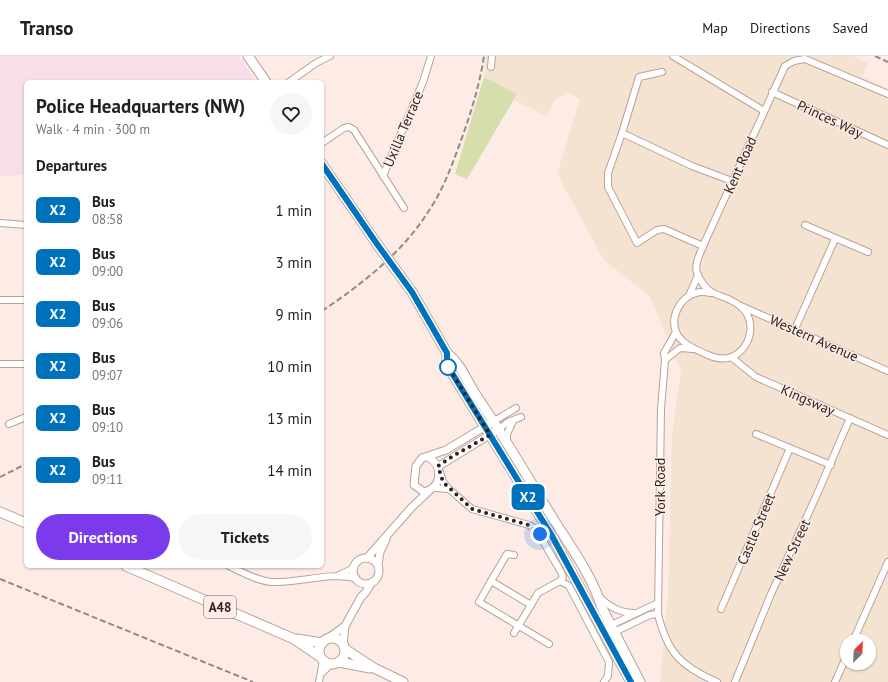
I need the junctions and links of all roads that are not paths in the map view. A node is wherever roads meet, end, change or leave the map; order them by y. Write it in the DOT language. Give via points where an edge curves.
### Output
graph roads {
  1 [pos="248,56"];
  2 [pos="330,56"];
  3 [pos="431,56"];
  4 [pos="492,56"];
  5 [pos="672,56"];
  6 [pos="490,68"];
  7 [pos="662,72"];
  8 [pos="265,80"];
  9 [pos="292,80"];
  10 [pos="772,92"];
  11 [pos="888,94"];
  12 [pos="764,111"];
  13 [pos="622,133"];
  14 [pos="324,142"];
  15 [pos="888,146"];
  16 [pos="324,168"];
  17 [pos="383,176"];
  18 [pos="732,181"];
  19 [pos="404,208"];
  20 [pos="0,223"];
  21 [pos="24,225"];
  22 [pos="805,225"];
  23 [pos="835,239"];
  24 [pos="703,246"];
  25 [pos="868,252"];
  26 [pos="698,275"];
  27 [pos="711,293"];
  28 [pos="689,296"];
  29 [pos="0,300"];
  30 [pos="24,300"];
  31 [pos="740,305"];
  32 [pos="795,329"];
  33 [pos="676,332"];
  34 [pos="694,349"];
  35 [pos="447,353"];
  36 [pos="731,357"];
  37 [pos="665,360"];
  38 [pos="0,364"];
  39 [pos="24,364"];
  40 [pos="888,371"];
  41 [pos="516,408"];
  42 [pos="521,417"];
  43 [pos="24,418"];
  44 [pos="850,418"];
  45 [pos="494,421"];
  46 [pos="513,421"];
  47 [pos="9,424"];
  48 [pos="485,427"];
  49 [pos="499,429"];
  50 [pos="756,434"];
  51 [pos="490,435"];
  52 [pos="888,435"];
  53 [pos="507,442"];
  54 [pos="790,448"];
  55 [pos="428,457"];
  56 [pos="831,465"];
  57 [pos="439,468"];
  58 [pos="415,487"];
  59 [pos="449,489"];
  60 [pos="432,490"];
  61 [pos="412,507"];
  62 [pos="0,512"];
  63 [pos="24,522"];
  64 [pos="388,536"];
  65 [pos="514,555"];
  66 [pos="367,558"];
  67 [pos="888,562"];
  68 [pos="378,565"];
  69 [pos="131,568"];
  70 [pos="233,568"];
  71 [pos="354,568"];
  72 [pos="337,575"];
  73 [pos="357,580"];
  74 [pos="491,581"];
  75 [pos="560,581"];
  76 [pos="372,582"];
  77 [pos="360,597"];
  78 [pos="599,597"];
  79 [pos="658,602"];
  80 [pos="531,605"];
  81 [pos="721,609"];
  82 [pos="635,613"];
  83 [pos="658,614"];
  84 [pos="345,626"];
  85 [pos="519,626"];
  86 [pos="609,631"];
  87 [pos="514,633"];
  88 [pos="856,634"];
  89 [pos="294,639"];
  90 [pos="324,641"];
  91 [pos="549,644"];
  92 [pos="344,647"];
  93 [pos="328,661"];
  94 [pos="374,668"];
  95 [pos="840,670"];
  96 [pos="319,682"];
  97 [pos="404,682"];
  98 [pos="604,682"];
  99 [pos="631,682"];
  100 [pos="640,682"];
  101 [pos="717,682"];
  102 [pos="735,682"];
  103 [pos="835,682"];
  1 -- 8 [label="main road"];
  2 -- 9 [label="street"];
  3 -- 17 [label="street, Uxilla Terrace" via="423,82"];
  4 -- 6 [label="street"];
  5 -- 12 [label="street"];
  7 -- 13 [label="street" via="639,77"];
  10 -- 11 [label="street, Kent Road" via="785,66 794,61 805,60"];
  10 -- 12 [label="street, Kent Road"];
  10 -- 15 [label="street, Princes Way"];
  12 -- 18 [label="street, Kent Road"];
  13 -- 18 [label="street" via="692,166"];
  13 -- 24 [label="street" via="608,173 608,187 637,243 657,230 664,229"];
  14 -- 17 [label="street, Uxilla Terrace" via="349,127 354,130"];
  16 -- 35 [label="main road" via="412,292"];
  17 -- 19 [label="street, Uxilla Terrace"];
  18 -- 24 [label="street, Kent Road"];
  20 -- 21 [label="street"];
  22 -- 23 [label="street"];
  23 -- 25 [label="street"];
  23 -- 32 [label="street"];
  24 -- 26 [label="street, Kent Road" via="697,265"];
  26 -- 27 [label="street"];
  26 -- 28 [label="street, Kent Road"];
  27 -- 28 [label="street" via="701,292"];
  27 -- 31 [label="street"];
  28 -- 33 [label="street" via="676,312"];
  29 -- 30 [label="street"];
  31 -- 32 [label="street, Western Avenue"];
  31 -- 36 [label="street" via="750,323 749,338 743,349"];
  32 -- 40 [label="street, Western Avenue"];
  33 -- 34 [label="street"];
  33 -- 37 [label="street, York Road" via="664,353"];
  34 -- 36 [label="street" via="718,358"];
  34 -- 37 [label="street" via="680,348"];
  35 -- 45 [label="main road" via="456,360"];
  35 -- 48 [label="main road" via="447,365"];
  36 -- 44 [label="street, Kingsway" via="756,377"];
  37 -- 79 [label="street, York Road" via="661,409"];
  38 -- 39 [label="street"];
  41 -- 45 [label="street"];
  42 -- 46 [label="street"];
  43 -- 47 [label="street"];
  44 -- 52 [label="street, Kingsway"];
  44 -- 56 [label="street, New Street"];
  45 -- 48 [label="street"];
  45 -- 49 [label="main road"];
  46 -- 49 [label="street"];
  46 -- 53 [label="street" via="507,434"];
  48 -- 51 [label="main road"];
  48 -- 55 [label="street" via="446,450"];
  49 -- 51 [label="street"];
  49 -- 53 [label="main road"];
  50 -- 54 [label="street"];
  51 -- 57 [label="street" via="453,456"];
  51 -- 86 [label="main road"];
  53 -- 78 [label="main road" via="571,545"];
  54 -- 56 [label="street"];
  54 -- 81 [label="street, Castle Street"];
  55 -- 57 [label="street" via="436,462"];
  55 -- 58 [label="street" via="422,458 416,466"];
  56 -- 102 [label="street, New Street"];
  57 -- 59 [label="street" via="443,482"];
  57 -- 60 [label="street" via="438,482"];
  58 -- 60 [label="street" via="424,492"];
  58 -- 61 [label="street"];
  59 -- 60 [label="street"];
  59 -- 75 [label="street" via="477,511 536,529 561,572"];
  60 -- 61 [label="street"];
  61 -- 64 [label="street"];
  62 -- 63 [label="main road"];
  64 -- 66 [label="street"];
  64 -- 68 [label="street" via="380,552"];
  65 -- 74 [label="street" via="507,554"];
  66 -- 68 [label="street"];
  66 -- 71 [label="street" via="356,562"];
  67 -- 88 [label="street"];
  68 -- 76 [label="street" via="377,577"];
  69 -- 89 [label="main road, A48"];
  70 -- 72 [label="street" via="272,582"];
  71 -- 72 [label="street"];
  71 -- 73 [label="street"];
  72 -- 73 [label="street"];
  73 -- 76 [label="street"];
  73 -- 77 [label="street"];
  74 -- 80 [label="street"];
  74 -- 85 [label="street" via="479,602"];
  75 -- 80 [label="street" via="538,593"];
  75 -- 98 [label="street" via="569,586 609,662 608,676"];
  76 -- 77 [label="street"];
  77 -- 84 [label="street"];
  78 -- 82 [label="street" via="614,608"];
  78 -- 86 [label="main road"];
  79 -- 82 [label="street"];
  79 -- 83 [label="street, York Road"];
  80 -- 85 [label="street"];
  82 -- 86 [label="street"];
  83 -- 86 [label="street"];
  83 -- 101 [label="street, York Road" via="667,644 674,654 687,666"];
  84 -- 90 [label="street"];
  84 -- 92 [label="street"];
  85 -- 87 [label="street"];
  85 -- 91 [label="street"];
  86 -- 99 [label="main road"];
  86 -- 100 [label="main road"];
  89 -- 90 [label="main road, A48"];
  89 -- 93 [label="main road, A48"];
  90 -- 92 [label="main road, A48" via="336,638"];
  90 -- 93 [label="main road" via="319,648"];
  92 -- 93 [label="main road" via="344,655"];
  92 -- 94 [label="main road, A48"];
  93 -- 94 [label="main road, A48"];
  93 -- 96 [label="street"];
  94 -- 97 [label="main road, A48"];
  95 -- 103 [label="street"];
}
